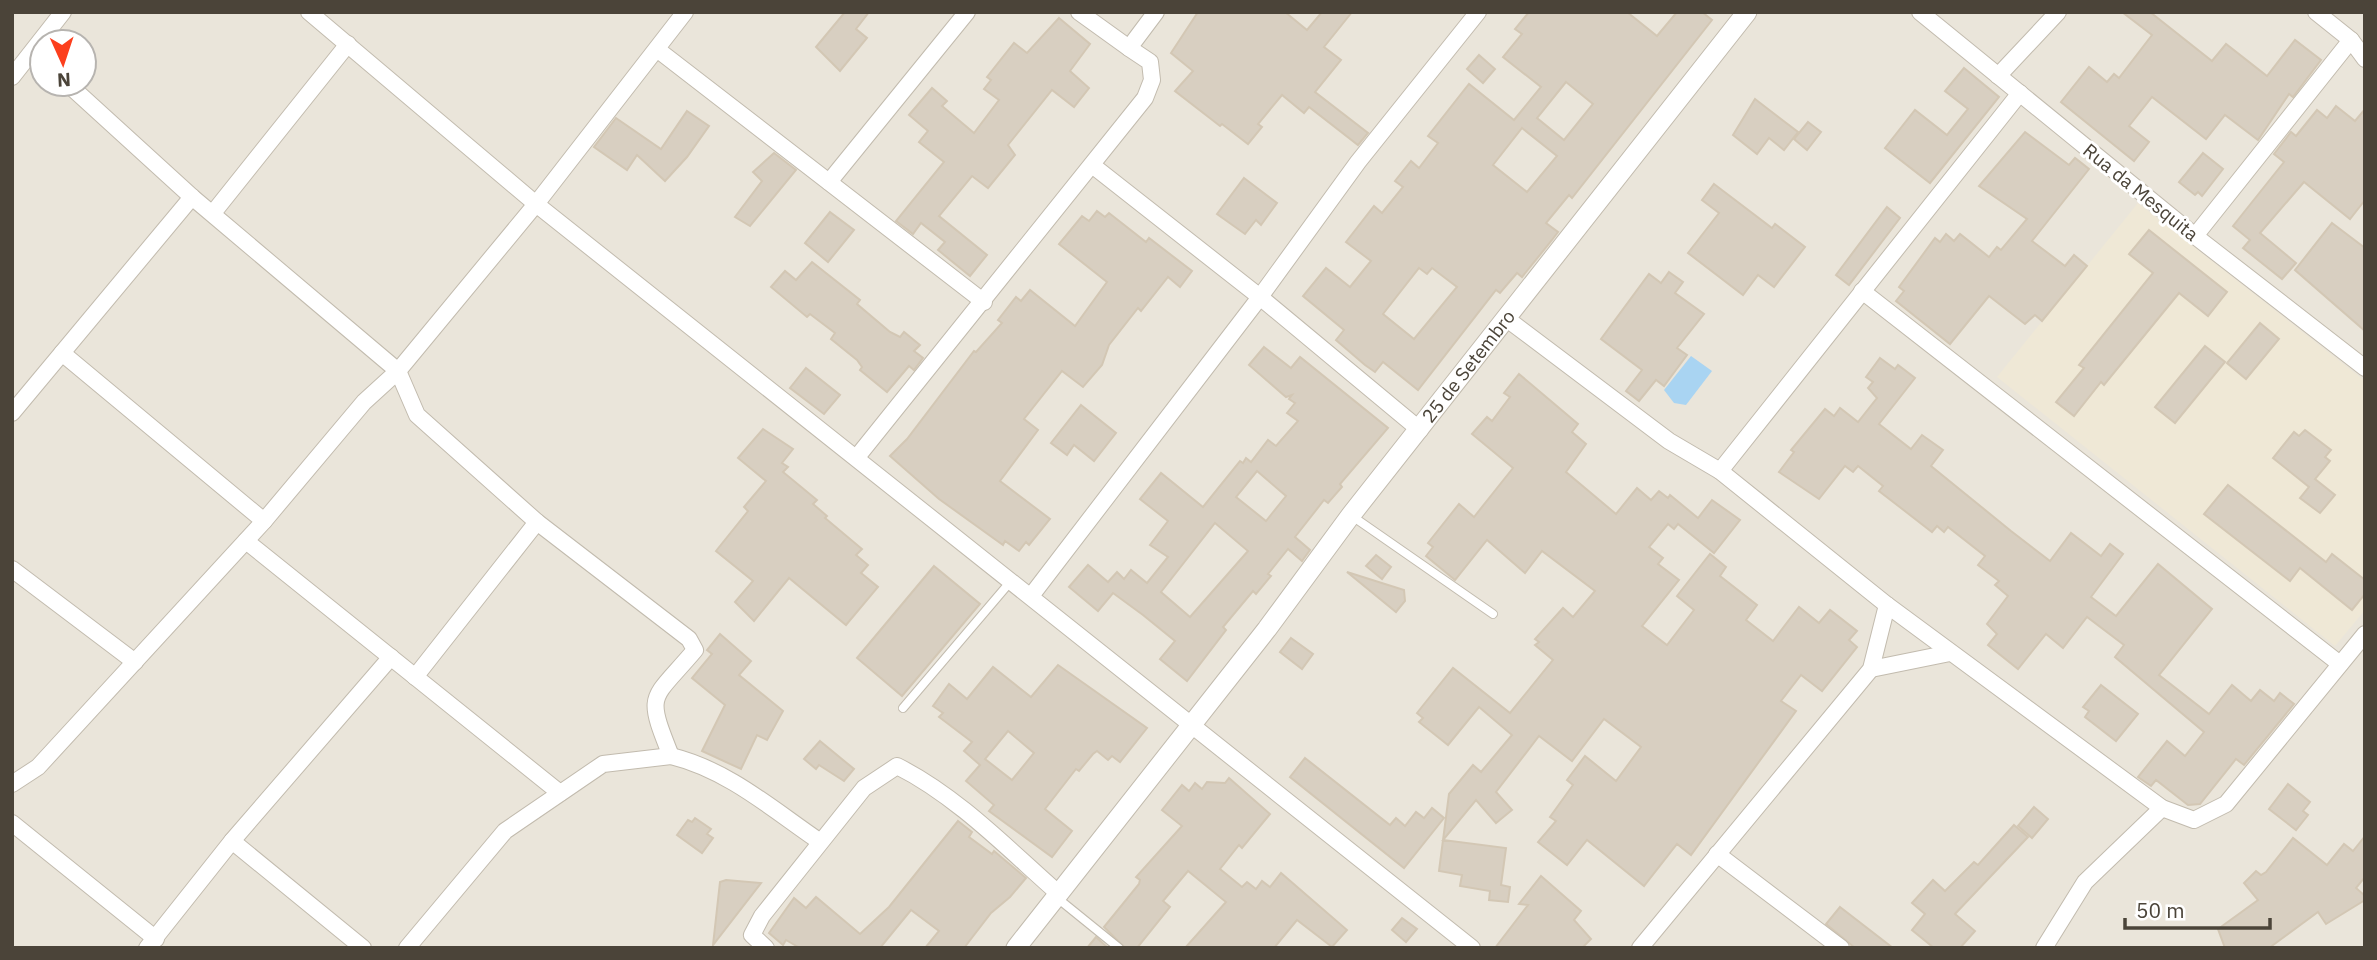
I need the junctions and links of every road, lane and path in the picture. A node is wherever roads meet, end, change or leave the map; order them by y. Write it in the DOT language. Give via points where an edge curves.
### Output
graph roads {
  1 [pos="63,12"];
  2 [pos="309,12"];
  3 [pos="685,12"];
  4 [pos="967,12"];
  5 [pos="1079,12"];
  6 [pos="1156,12"];
  7 [pos="1478,12"];
  8 [pos="1748,12"];
  9 [pos="1920,12"];
  10 [pos="2058,12"];
  11 [pos="2316,12"];
  12 [pos="54,28"];
  13 [pos="2351,40"];
  14 [pos="348,44"];
  15 [pos="1129,48"];
  16 [pos="658,50"];
  17 [pos="2365,59"];
  18 [pos="28,64"];
  19 [pos="1998,76"];
  20 [pos="12,77"];
  21 [pos="2020,93"];
  22 [pos="83,98"];
  23 [pos="1092,165"];
  24 [pos="829,182"];
  25 [pos="191,197"];
  26 [pos="536,204"];
  27 [pos="213,213"];
  28 [pos="2195,236"];
  29 [pos="1862,290"];
  30 [pos="1260,297"];
  31 [pos="984,302"];
  32 [pos="1507,319"];
  33 [pos="62,353"];
  34 [pos="2365,368"];
  35 [pos="398,372"];
  36 [pos="12,413"];
  37 [pos="1420,429"];
  38 [pos="857,457"];
  39 [pos="1720,471"];
  40 [pos="1351,514"];
  41 [pos="264,521"];
  42 [pos="537,522"];
  43 [pos="246,541"];
  44 [pos="12,569"];
  45 [pos="1011,581"];
  46 [pos="1031,596"];
  47 [pos="1886,605"];
  48 [pos="1493,614"];
  49 [pos="2365,634"];
  50 [pos="1950,653"];
  51 [pos="391,657"];
  52 [pos="135,662"];
  53 [pos="2340,664"];
  54 [pos="1871,669"];
  55 [pos="415,677"];
  56 [pos="903,708"];
  57 [pos="1192,724"];
  58 [pos="671,756"];
  59 [pos="12,785"];
  60 [pos="560,793"];
  61 [pos="2162,808"];
  62 [pos="12,823"];
  63 [pos="232,841"];
  64 [pos="819,841"];
  65 [pos="1717,854"];
  66 [pos="1056,894"];
  67 [pos="151,943"];
  68 [pos="363,948"];
  69 [pos="407,948"];
  70 [pos="766,948"];
  71 [pos="1016,948"];
  72 [pos="1119,948"];
  73 [pos="1472,948"];
  74 [pos="1640,948"];
  75 [pos="1842,948"];
  76 [pos="2044,948"];
  1 -- 12 [label="street"];
  2 -- 14 [label="street"];
  3 -- 16 [label="street"];
  4 -- 24 [label="street"];
  5 -- 15 [label="street"];
  6 -- 15 [label="street"];
  7 -- 30 [label="street" via="1358,162"];
  8 -- 32 [label="street, 25 de Setembro"];
  9 -- 19 [label="street, Rua da Mesquita"];
  10 -- 19 [label="street"];
  11 -- 13 [label="street"];
  13 -- 17 [label="street"];
  13 -- 28 [label="street"];
  14 -- 26 [label="street"];
  14 -- 27 [label="street"];
  15 -- 23 [label="street" via="1150,62 1152,79 1145,98"];
  16 -- 24 [label="street"];
  16 -- 26 [label="street"];
  18 -- 20 [label="street"];
  19 -- 21 [label="street, Rua da Mesquita"];
  21 -- 28 [label="street, Rua da Mesquita"];
  21 -- 29 [label="street"];
  22 -- 25 [label="street"];
  23 -- 30 [label="street"];
  23 -- 31 [label="street"];
  24 -- 31 [label="street"];
  25 -- 27 [label="street"];
  25 -- 33 [label="street"];
  26 -- 35 [label="street"];
  26 -- 38 [label="street"];
  27 -- 35 [label="street"];
  28 -- 34 [label="street, Rua da Mesquita"];
  29 -- 39 [label="street"];
  29 -- 53 [label="street"];
  30 -- 37 [label="street"];
  30 -- 46 [label="street"];
  31 -- 38 [label="street"];
  32 -- 37 [label="street, 25 de Setembro"];
  32 -- 39 [label="street" via="1669,441"];
  33 -- 36 [label="street"];
  33 -- 41 [label="street"];
  35 -- 41 [label="street" via="365,402"];
  35 -- 42 [label="street" via="417,415"];
  37 -- 40 [label="street, 25 de Setembro"];
  38 -- 45 [label="street"];
  39 -- 47 [label="street"];
  40 -- 48 [label="lane"];
  40 -- 57 [label="street, 25 de Setembro"];
  41 -- 43 [label="street"];
  42 -- 55 [label="street"];
  42 -- 58 [label="street" via="695,650 654,699 653,711"];
  43 -- 51 [label="street"];
  43 -- 52 [label="street"];
  44 -- 52 [label="street"];
  45 -- 46 [label="street"];
  45 -- 56 [label="lane"];
  46 -- 57 [label="street"];
  47 -- 50 [label="street"];
  47 -- 54 [label="street"];
  49 -- 53 [label="street"];
  50 -- 54 [label="street"];
  50 -- 61 [label="street"];
  51 -- 55 [label="street"];
  51 -- 63 [label="street"];
  52 -- 59 [label="street" via="38,767"];
  53 -- 61 [label="street" via="2226,804 2194,820"];
  54 -- 65 [label="street"];
  55 -- 60 [label="street"];
  57 -- 66 [label="street, 25 de Setembro"];
  57 -- 73 [label="street"];
  58 -- 60 [label="street" via="603,764"];
  58 -- 64 [label="street" via="729,778"];
  60 -- 69 [label="street" via="505,831"];
  61 -- 76 [label="street" via="2085,881"];
  62 -- 67 [label="street"];
  63 -- 67 [label="street"];
  63 -- 68 [label="street"];
  64 -- 66 [label="street" via="864,788 897,766 971,817"];
  64 -- 70 [label="street" via="752,935"];
  65 -- 74 [label="street"];
  65 -- 75 [label="street"];
  66 -- 71 [label="street, 25 de Setembro"];
  66 -- 72 [label="lane"];
}
